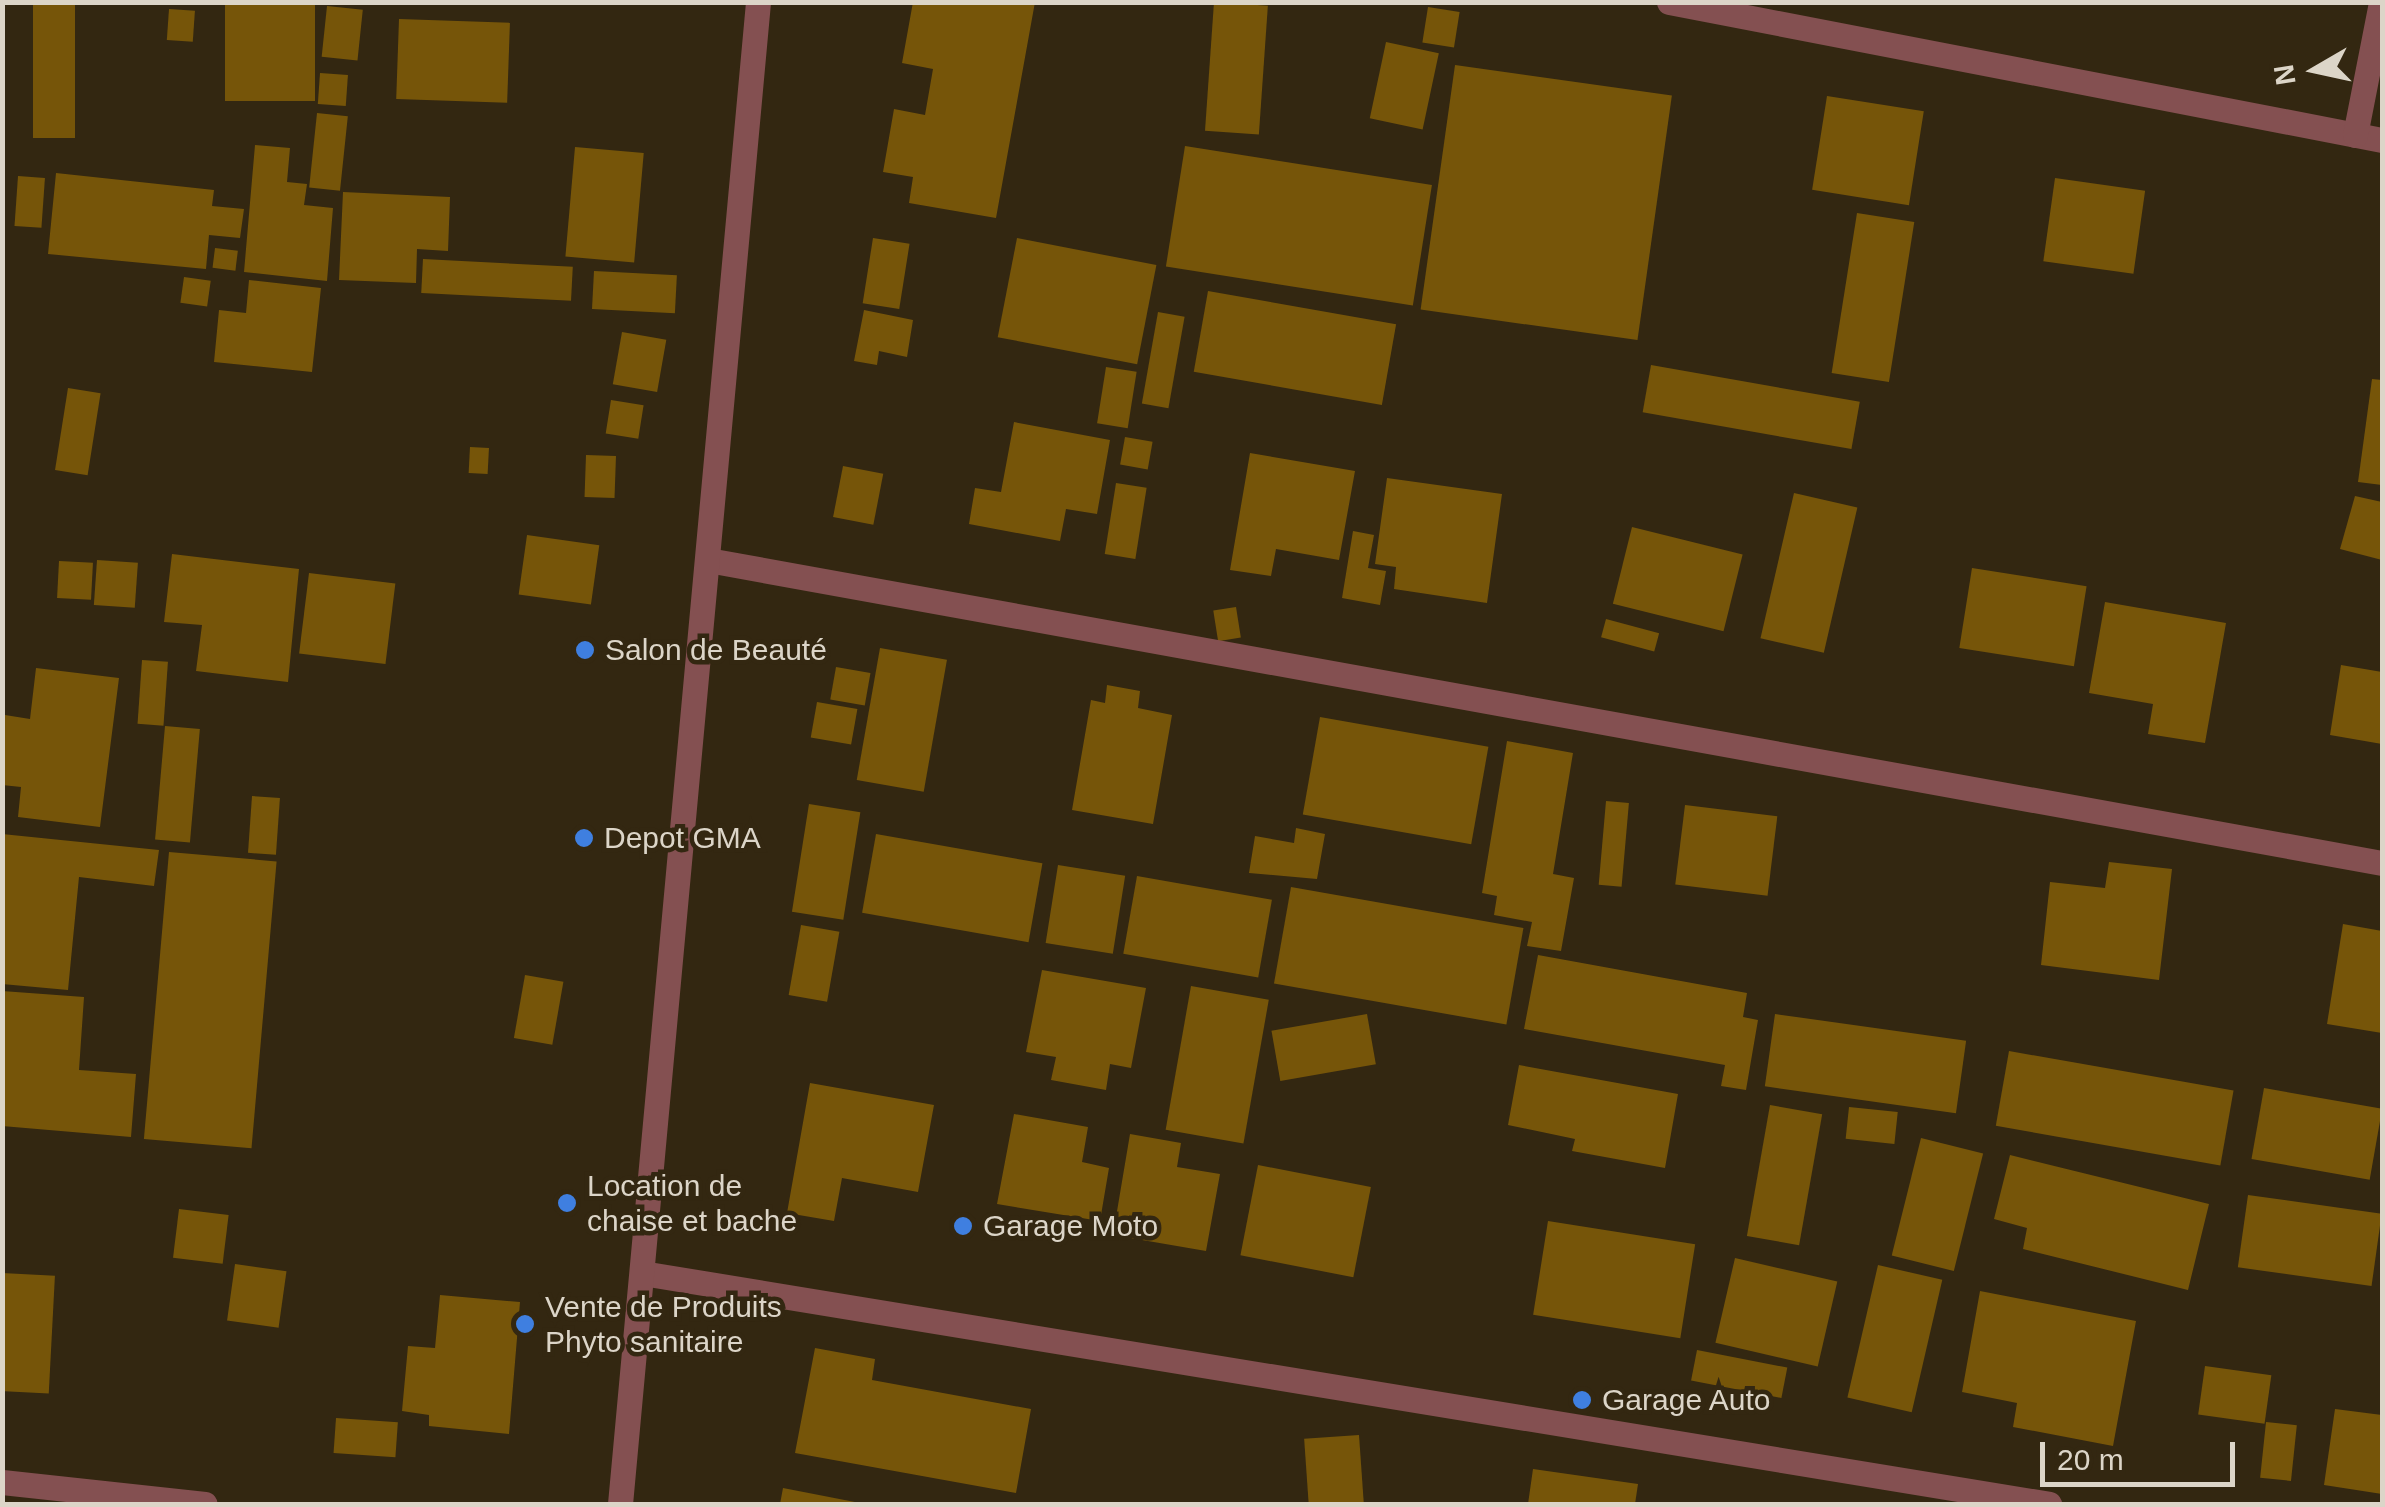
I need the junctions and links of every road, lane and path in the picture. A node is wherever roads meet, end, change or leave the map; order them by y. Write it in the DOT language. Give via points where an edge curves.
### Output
graph roads {
  1 [pos="758,2"];
  2 [pos="1669,2"];
  3 [pos="2381,2"];
  4 [pos="2355,135"];
  5 [pos="2382,140"];
  6 [pos="708,560"];
  7 [pos="2382,863"];
  8 [pos="642,1273"];
  9 [pos="2,1482"];
  10 [pos="205,1504"];
  11 [pos="620,1504"];
  12 [pos="2049,1504"];
  1 -- 6 [label="street"];
  2 -- 4 [label="street"];
  3 -- 4 [label="street"];
  4 -- 5 [label="street"];
  6 -- 7 [label="street"];
  6 -- 8 [label="street"];
  8 -- 11 [label="street"];
  8 -- 12 [label="street"];
  9 -- 10 [label="street"];
}
